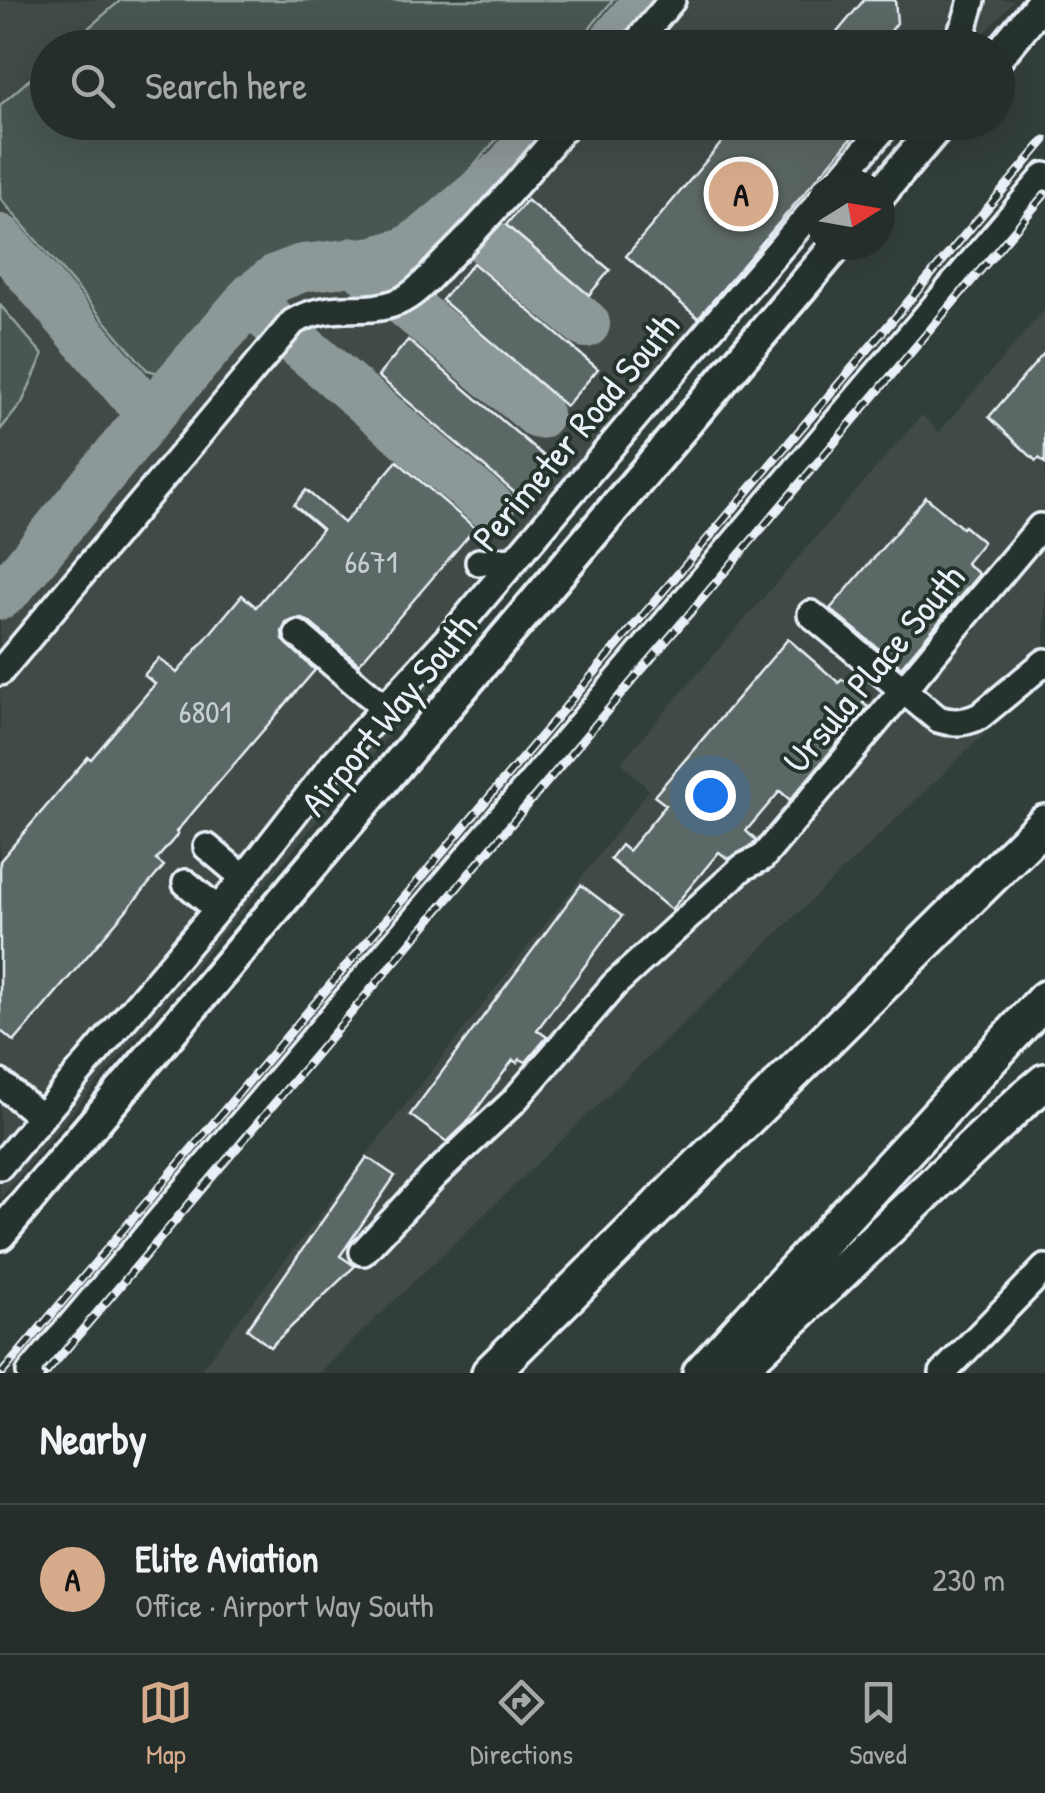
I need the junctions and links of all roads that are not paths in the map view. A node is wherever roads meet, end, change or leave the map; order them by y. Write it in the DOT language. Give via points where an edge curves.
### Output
graph roads {
  1 [pos="672,0"];
  2 [pos="972,0"];
  3 [pos="1044,0"];
  4 [pos="647,30"];
  5 [pos="963,30"];
  6 [pos="1015,35"];
  7 [pos="553,140"];
  8 [pos="874,140"];
  9 [pos="926,140"];
  10 [pos="848,170"];
  11 [pos="895,176"];
  12 [pos="1045,176"];
  13 [pos="805,220"];
  14 [pos="824,260"];
  15 [pos="1040,526"];
  16 [pos="514,560"];
  17 [pos="480,562"];
  18 [pos="811,614"];
  19 [pos="298,634"];
  20 [pos="1045,662"];
  21 [pos="0,672"];
  22 [pos="903,691"];
  23 [pos="385,708"];
  24 [pos="1045,823"];
  25 [pos="207,848"];
  26 [pos="244,878"];
  27 [pos="186,882"];
  28 [pos="217,909"];
  29 [pos="1045,998"];
  30 [pos="1045,1082"];
  31 [pos="0,1083"];
  32 [pos="41,1117"];
  33 [pos="0,1166"];
  34 [pos="0,1234"];
  35 [pos="363,1252"];
  36 [pos="1045,1268"];
  37 [pos="30,1373"];
  38 [pos="490,1373"];
  39 [pos="702,1373"];
  40 [pos="734,1373"];
  41 [pos="944,1373"];
  1 -- 4 [label="street"];
  2 -- 5 [label="street"];
  3 -- 6 [label="main road"];
  7 -- 21 [label="street" via="407,298 386,306 327,309 293,322"];
  8 -- 10 [label="street"];
  9 -- 11 [label="main road"];
  12 -- 37 [label="street"];
  13 -- 16 [label="street, Perimeter Road South"];
  14 -- 34 [label="main road, Airport Way South"];
  15 -- 22 [label="street, Ursula Place South"];
  16 -- 17 [label="street"];
  16 -- 23 [label="street, Perimeter Road South"];
  18 -- 22 [label="street"];
  19 -- 23 [label="street"];
  20 -- 22 [label="street" via="970,721 938,720"];
  22 -- 35 [label="street, Ursula Place South" via="762,858 743,867 614,985 513,1102"];
  23 -- 26 [label="street, Perimeter Road South"];
  24 -- 38 [label="highway"];
  25 -- 26 [label="street"];
  26 -- 28 [label="street, Perimeter Road South"];
  27 -- 28 [label="street"];
  28 -- 32 [label="street, Perimeter Road South"];
  29 -- 39 [label="highway"];
  30 -- 40 [label="highway"];
  31 -- 32 [label="street"];
  32 -- 33 [label="street, Perimeter Road South"];
  36 -- 41 [label="street"];
}
